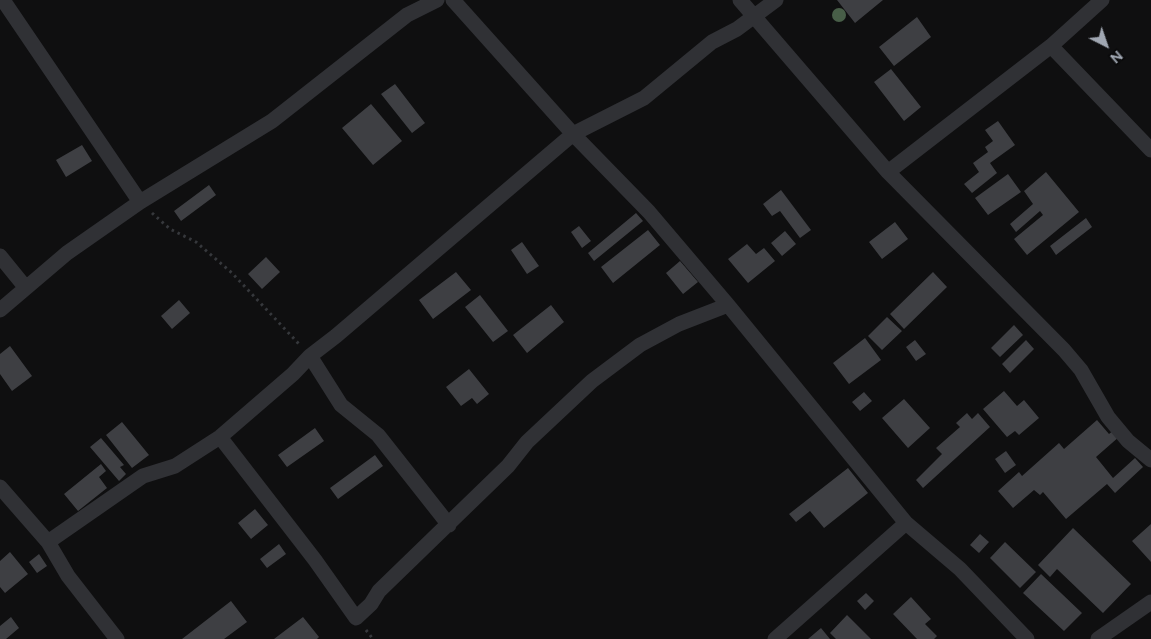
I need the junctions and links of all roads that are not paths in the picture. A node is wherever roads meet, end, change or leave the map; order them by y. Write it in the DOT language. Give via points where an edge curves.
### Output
graph roads {
  1 [pos="3,0"];
  2 [pos="437,0"];
  3 [pos="452,0"];
  4 [pos="740,0"];
  5 [pos="776,0"];
  6 [pos="1102,0"];
  7 [pos="754,17"];
  8 [pos="1051,46"];
  9 [pos="573,134"];
  10 [pos="1151,150"];
  11 [pos="888,172"];
  12 [pos="140,202"];
  13 [pos="0,256"];
  14 [pos="26,288"];
  15 [pos="728,305"];
  16 [pos="0,310"];
  17 [pos="310,356"];
  18 [pos="220,438"];
  19 [pos="1151,460"];
  20 [pos="0,486"];
  21 [pos="906,523"];
  22 [pos="449,525"];
  23 [pos="48,542"];
  24 [pos="1151,602"];
  25 [pos="117,639"];
  26 [pos="775,639"];
  27 [pos="1027,639"];
  28 [pos="1098,639"];
  1 -- 12 [label="street"];
  2 -- 12 [label="street" via="407,15 272,121"];
  3 -- 9 [label="street"];
  4 -- 7 [label="street"];
  5 -- 7 [label="street"];
  6 -- 8 [label="street"];
  7 -- 9 [label="street" via="712,42 644,98"];
  7 -- 11 [label="street"];
  8 -- 10 [label="street"];
  8 -- 11 [label="street"];
  9 -- 15 [label="street" via="649,212"];
  9 -- 17 [label="street"];
  11 -- 19 [label="street" via="1064,350 1081,370 1108,417 1128,441"];
  12 -- 14 [label="street" via="67,253"];
  13 -- 14 [label="street"];
  14 -- 16 [label="street"];
  15 -- 21 [label="street"];
  15 -- 22 [label="street" via="679,324 640,345 592,381 527,442 508,466"];
  17 -- 18 [label="street"];
  17 -- 22 [label="street" via="341,405 378,435"];
  18 -- 22 [label="street" via="356,618 379,591"];
  18 -- 23 [label="street" via="175,466 143,476"];
  20 -- 23 [label="street"];
  21 -- 26 [label="street"];
  21 -- 27 [label="street" via="960,569"];
  23 -- 25 [label="street" via="68,576"];
  24 -- 28 [label="street"];
}
